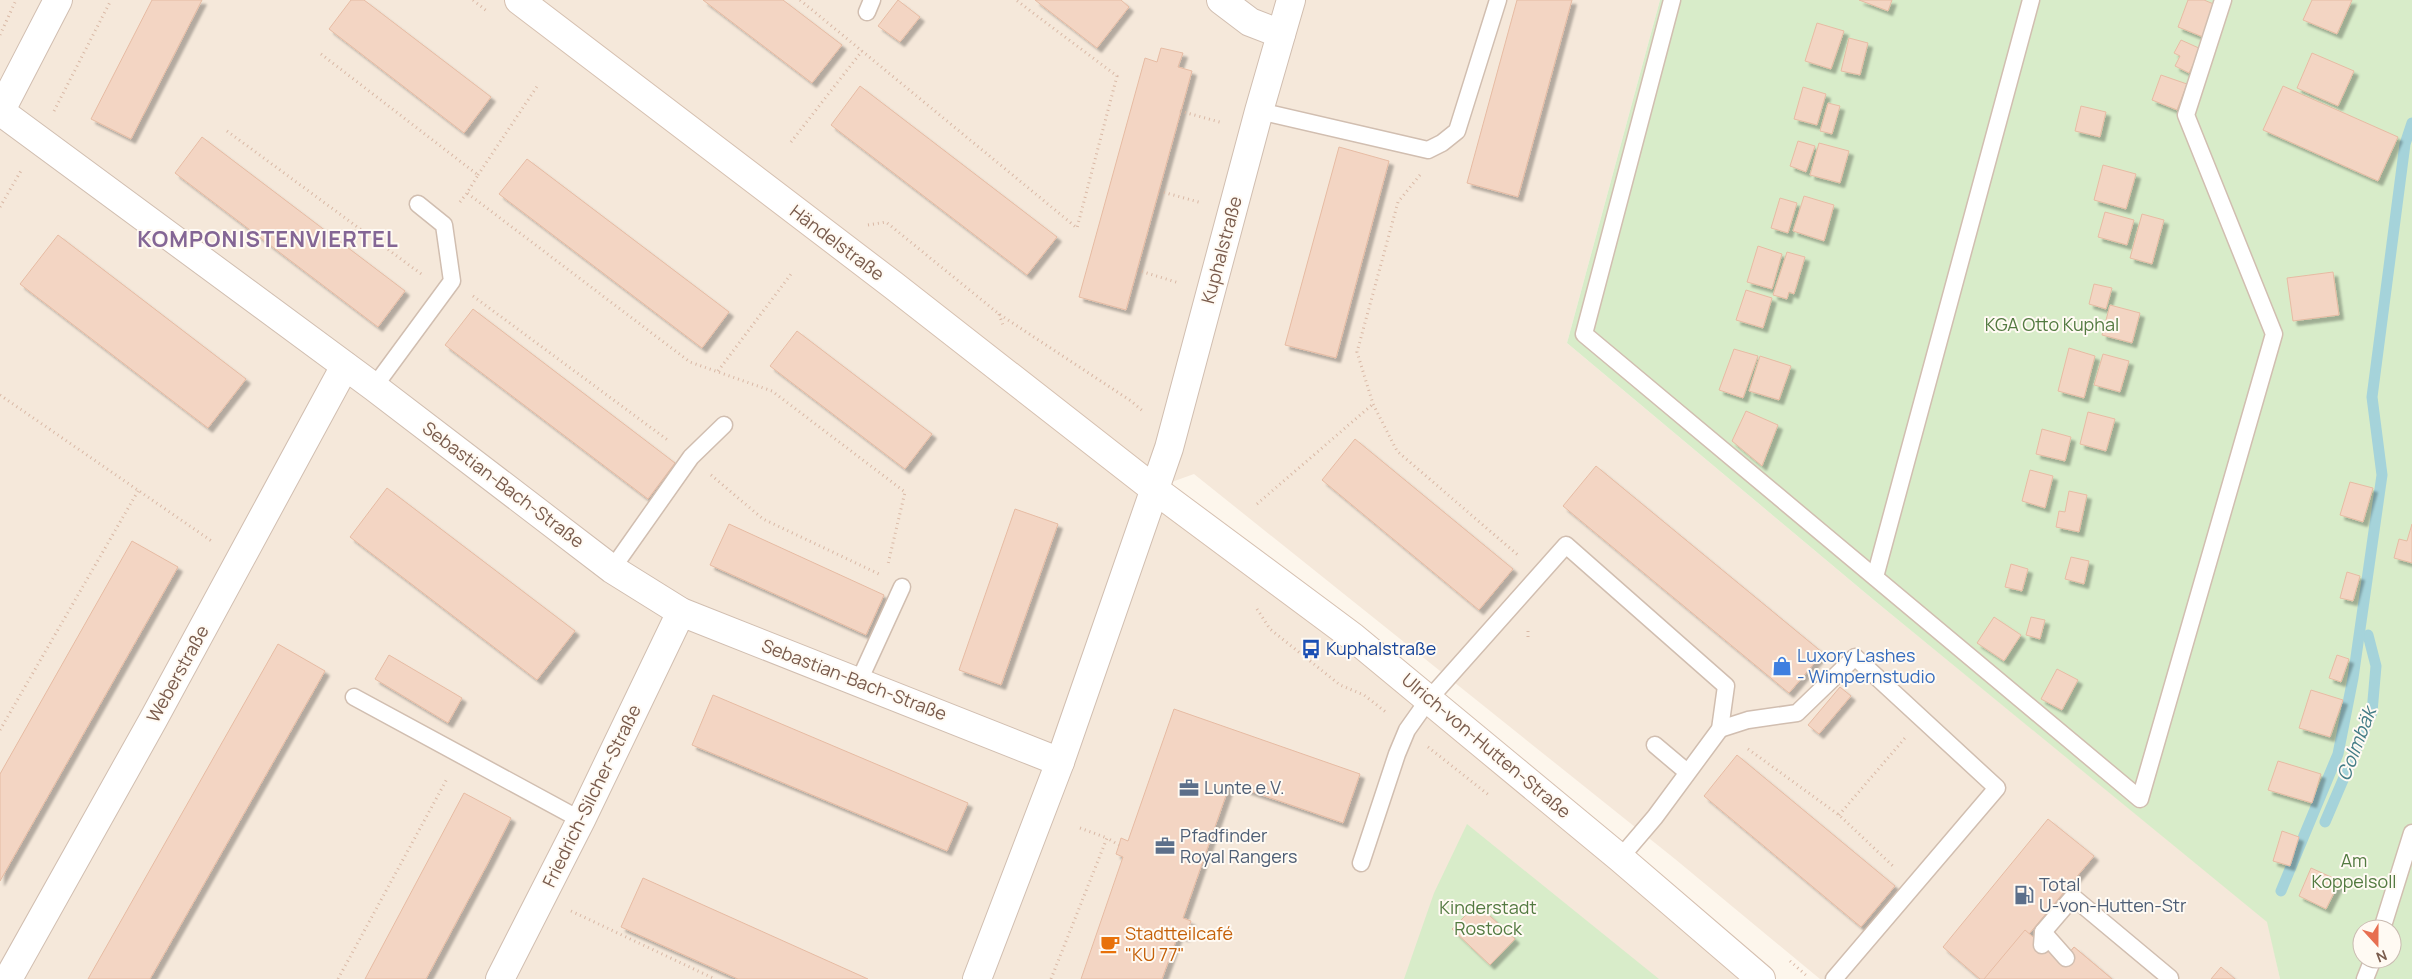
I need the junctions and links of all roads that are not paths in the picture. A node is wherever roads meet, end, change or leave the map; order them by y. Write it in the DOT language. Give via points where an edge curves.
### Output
graph roads {
  1 [pos="58,0"];
  2 [pos="519,0"];
  3 [pos="1221,0"];
  4 [pos="1291,0"];
  5 [pos="1498,0"];
  6 [pos="1672,0"];
  7 [pos="2031,0"];
  8 [pos="2223,0"];
  9 [pos="1282,34"];
  10 [pos="1259,111"];
  11 [pos="0,112"];
  12 [pos="418,204"];
  13 [pos="345,366"];
  14 [pos="374,386"];
  15 [pos="724,424"];
  16 [pos="1154,489"];
  17 [pos="612,569"];
  18 [pos="1875,577"];
  19 [pos="902,587"];
  20 [pos="681,612"];
  21 [pos="859,681"];
  22 [pos="354,697"];
  23 [pos="1429,699"];
  24 [pos="1720,728"];
  25 [pos="1655,745"];
  26 [pos="1060,762"];
  27 [pos="1687,772"];
  28 [pos="581,820"];
  29 [pos="2412,833"];
  30 [pos="1620,858"];
  31 [pos="1361,863"];
  32 [pos="2385,919"];
  33 [pos="2066,958"];
  34 [pos="8,979"];
  35 [pos="500,979"];
  36 [pos="977,979"];
  37 [pos="1761,979"];
  38 [pos="1834,979"];
  39 [pos="2169,979"];
  1 -- 11 [label="street"];
  2 -- 16 [label="street, Händelstraße"];
  3 -- 9 [label="street" via="1250,22"];
  4 -- 9 [label="street, Kuphalstraße"];
  5 -- 10 [label="lane" via="1457,131 1428,150"];
  6 -- 18 [label="lane" via="1584,334"];
  7 -- 18 [label="lane"];
  8 -- 18 [label="lane" via="2186,115 2274,334 2140,799"];
  9 -- 10 [label="street, Kuphalstraße"];
  10 -- 16 [label="street, Kuphalstraße" via="1174,433"];
  11 -- 13 [label="street, Sebastian-Bach-Straße"];
  12 -- 14 [label="lane" via="444,225 452,281"];
  13 -- 14 [label="street, Sebastian-Bach-Straße"];
  13 -- 34 [label="street, Weberstraße"];
  14 -- 17 [label="street, Sebastian-Bach-Straße"];
  15 -- 17 [label="lane" via="691,457"];
  16 -- 23 [label="street, Ulrich-von-Hutten-Straße"];
  16 -- 26 [label="street, Kuphalstraße"];
  17 -- 20 [label="street, Sebastian-Bach-Straße"];
  19 -- 21 [label="lane"];
  20 -- 21 [label="street, Sebastian-Bach-Straße"];
  20 -- 28 [label="street, Friedrich-Silcher-Straße"];
  21 -- 26 [label="street, Sebastian-Bach-Straße"];
  22 -- 28 [label="lane"];
  23 -- 24 [label="lane" via="1566,545 1726,686"];
  23 -- 30 [label="street, Ulrich-von-Hutten-Straße"];
  23 -- 31 [label="lane" via="1407,730 1397,754"];
  24 -- 27 [label="lane"];
  24 -- 38 [label="lane" via="1797,713 1855,657 1997,788"];
  25 -- 27 [label="lane"];
  26 -- 36 [label="street, Kuphalstraße"];
  27 -- 30 [label="lane"];
  28 -- 35 [label="street, Friedrich-Silcher-Straße"];
  29 -- 32 [label="lane"];
  30 -- 37 [label="street, Ulrich-von-Hutten-Straße"];
  33 -- 39 [label="lane" via="2042,939 2073,897"];
}
